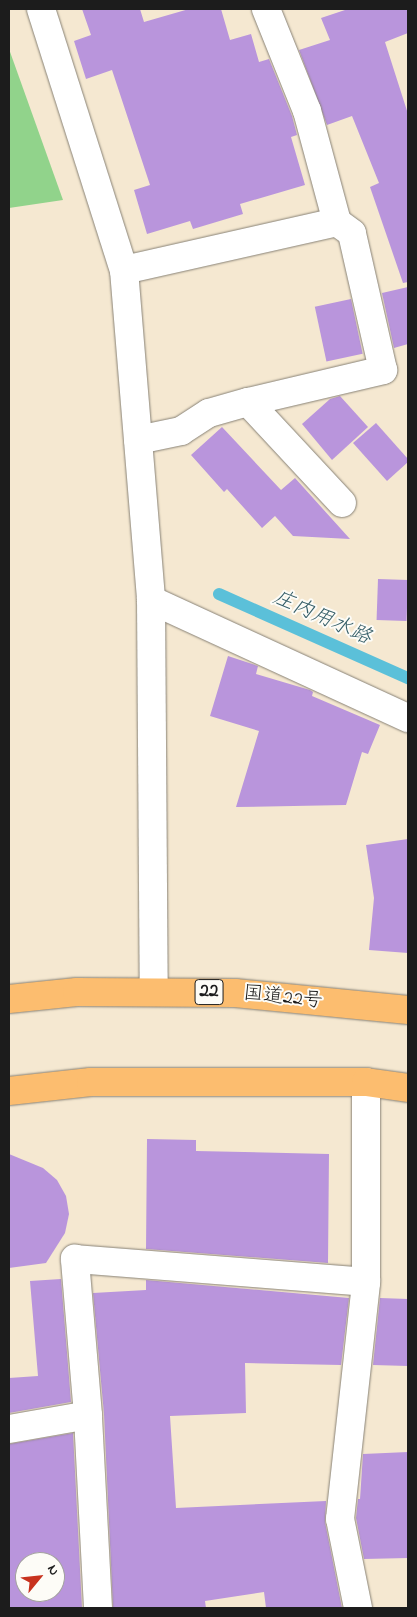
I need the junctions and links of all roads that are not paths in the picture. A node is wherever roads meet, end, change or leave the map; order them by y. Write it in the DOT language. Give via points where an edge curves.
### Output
graph roads {
  1 [pos="40,9"];
  2 [pos="266,9"];
  3 [pos="337,222"];
  4 [pos="124,270"];
  5 [pos="248,402"];
  6 [pos="138,440"];
  7 [pos="342,503"];
  8 [pos="151,600"];
  9 [pos="408,718"];
  10 [pos="154,991"];
  11 [pos="9,999"];
  12 [pos="408,1010"];
  13 [pos="366,1082"];
  14 [pos="408,1088"];
  15 [pos="9,1091"];
  16 [pos="366,1282"];
  17 [pos="88,1415"];
  18 [pos="9,1428"];
  19 [pos="98,1608"];
  20 [pos="358,1608"];
  1 -- 4 [label="street"];
  2 -- 3 [label="street" via="307,110"];
  3 -- 4 [label="street"];
  3 -- 5 [label="street" via="352,233 383,370"];
  4 -- 6 [label="street"];
  5 -- 6 [label="street" via="209,413 181,431"];
  5 -- 7 [label="street"];
  6 -- 8 [label="street"];
  8 -- 9 [label="street"];
  8 -- 10 [label="street"];
  10 -- 11 [label="highway, 国道22号 / 22" via="76,992"];
  10 -- 12 [label="highway, 国道22号 / 22" via="235,993"];
  13 -- 14 [label="highway"];
  13 -- 15 [label="highway" via="91,1082"];
  13 -- 16 [label="street"];
  16 -- 17 [label="street" via="74,1259"];
  16 -- 20 [label="street" via="340,1519"];
  17 -- 18 [label="street"];
  17 -- 19 [label="street"];
}
